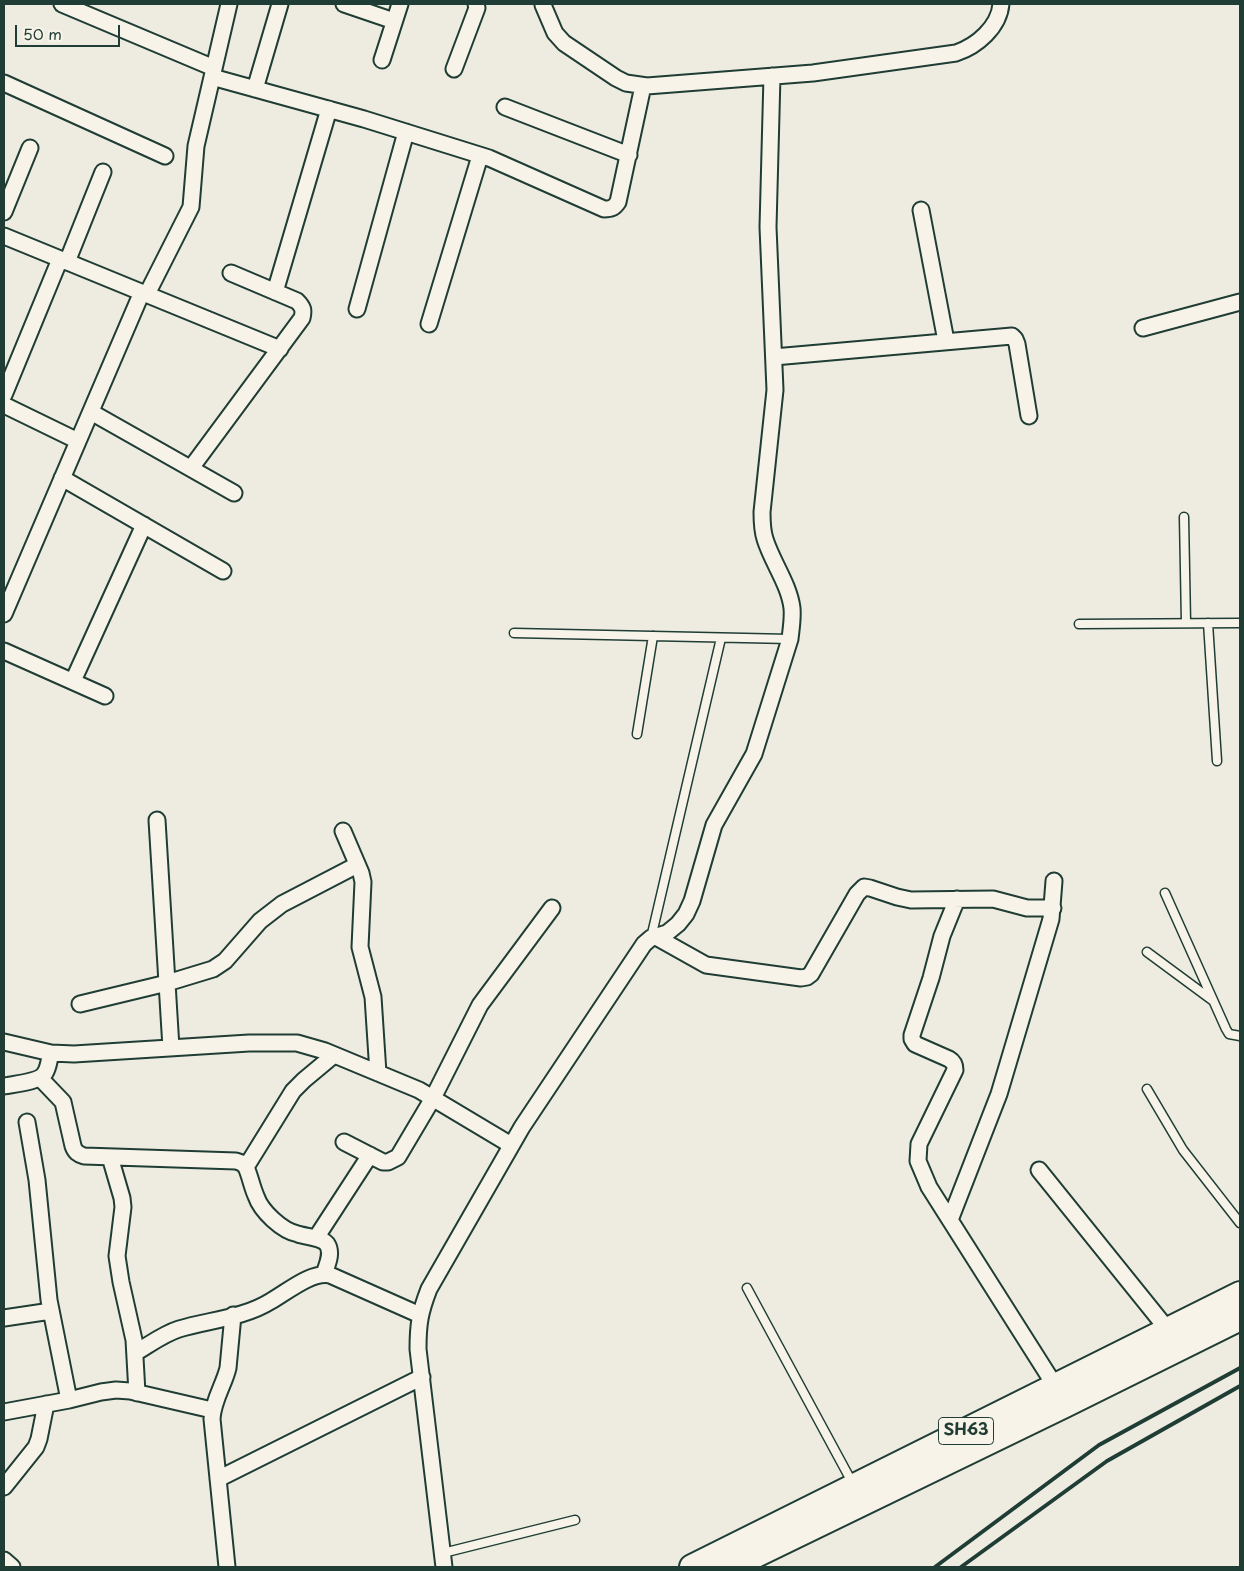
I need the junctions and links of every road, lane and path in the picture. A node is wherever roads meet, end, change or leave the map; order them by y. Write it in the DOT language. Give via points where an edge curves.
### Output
graph roads {
  1 [pos="62,4"];
  2 [pos="229,4"];
  3 [pos="280,4"];
  4 [pos="344,4"];
  5 [pos="400,4"];
  6 [pos="476,4"];
  7 [pos="543,4"];
  8 [pos="1001,4"];
  9 [pos="394,21"];
  10 [pos="382,60"];
  11 [pos="454,69"];
  12 [pos="213,72"];
  13 [pos="772,76"];
  14 [pos="4,83"];
  15 [pos="643,86"];
  16 [pos="255,89"];
  17 [pos="505,107"];
  18 [pos="329,109"];
  19 [pos="406,132"];
  20 [pos="30,148"];
  21 [pos="628,155"];
  22 [pos="165,156"];
  23 [pos="480,156"];
  24 [pos="103,172"];
  25 [pos="921,210"];
  26 [pos="4,212"];
  27 [pos="4,236"];
  28 [pos="64,260"];
  29 [pos="231,273"];
  30 [pos="275,292"];
  31 [pos="144,293"];
  32 [pos="1240,302"];
  33 [pos="357,309"];
  34 [pos="429,324"];
  35 [pos="1143,328"];
  36 [pos="946,341"];
  37 [pos="280,349"];
  38 [pos="774,357"];
  39 [pos="4,395"];
  40 [pos="4,405"];
  41 [pos="91,412"];
  42 [pos="1029,416"];
  43 [pos="78,441"];
  44 [pos="191,468"];
  45 [pos="62,478"];
  46 [pos="234,493"];
  47 [pos="1184,517"];
  48 [pos="144,525"];
  49 [pos="223,571"];
  50 [pos="4,614"];
  51 [pos="1240,622"];
  52 [pos="1186,623"];
  53 [pos="1208,623"];
  54 [pos="1078,624"];
  55 [pos="514,633"];
  56 [pos="653,636"];
  57 [pos="721,638"];
  58 [pos="790,639"];
  59 [pos="4,651"];
  60 [pos="72,681"];
  61 [pos="105,696"];
  62 [pos="637,734"];
  63 [pos="1218,761"];
  64 [pos="157,820"];
  65 [pos="343,831"];
  66 [pos="357,865"];
  67 [pos="1054,882"];
  68 [pos="1165,893"];
  69 [pos="958,898"];
  70 [pos="552,908"];
  71 [pos="1053,908"];
  72 [pos="654,937"];
  73 [pos="1147,952"];
  74 [pos="167,983"];
  75 [pos="1214,1001"];
  76 [pos="80,1004"];
  77 [pos="1240,1036"];
  78 [pos="4,1042"];
  79 [pos="171,1048"];
  80 [pos="51,1053"];
  81 [pos="334,1055"];
  82 [pos="378,1073"];
  83 [pos="40,1078"];
  84 [pos="4,1086"];
  85 [pos="1147,1089"];
  86 [pos="433,1098"];
  87 [pos="27,1122"];
  88 [pos="344,1142"];
  89 [pos="511,1145"];
  90 [pos="370,1155"];
  91 [pos="110,1157"];
  92 [pos="246,1167"];
  93 [pos="1039,1170"];
  94 [pos="950,1220"];
  95 [pos="1240,1223"];
  96 [pos="316,1238"];
  97 [pos="324,1274"];
  98 [pos="747,1288"];
  99 [pos="1240,1294"];
  100 [pos="51,1311"];
  101 [pos="233,1315"];
  102 [pos="420,1316"];
  103 [pos="4,1318"];
  104 [pos="1240,1318"];
  105 [pos="1168,1330"];
  106 [pos="135,1353"];
  107 [pos="422,1377"];
  108 [pos="137,1393"];
  109 [pos="1060,1396"];
  110 [pos="69,1400"];
  111 [pos="46,1404"];
  112 [pos="212,1410"];
  113 [pos="4,1412"];
  114 [pos="218,1479"];
  115 [pos="855,1486"];
  116 [pos="4,1487"];
  117 [pos="575,1520"];
  118 [pos="4,1560"];
  119 [pos="443,1560"];
  120 [pos="12,1567"];
  121 [pos="227,1567"];
  122 [pos="692,1567"];
  123 [pos="731,1567"];
  1 -- 12 [label="street"];
  2 -- 12 [label="street"];
  3 -- 16 [label="street"];
  4 -- 9 [label="street"];
  5 -- 9 [label="street"];
  6 -- 11 [label="street"];
  7 -- 15 [label="street" via="559,38 616,78"];
  8 -- 13 [label="street" via="999,16 979,40 956,53"];
  9 -- 10 [label="street"];
  12 -- 16 [label="street"];
  12 -- 31 [label="street" via="196,146 189,212"];
  13 -- 15 [label="street"];
  13 -- 38 [label="street" via="768,227"];
  14 -- 22 [label="street"];
  15 -- 21 [label="street"];
  16 -- 18 [label="street"];
  17 -- 21 [label="street"];
  18 -- 19 [label="street"];
  18 -- 30 [label="street"];
  19 -- 23 [label="street"];
  19 -- 33 [label="street"];
  20 -- 26 [label="street"];
  21 -- 23 [label="street" via="618,202 609,209"];
  23 -- 34 [label="street"];
  24 -- 28 [label="street"];
  25 -- 36 [label="street"];
  27 -- 28 [label="street"];
  28 -- 31 [label="street"];
  28 -- 39 [label="street"];
  29 -- 30 [label="street"];
  30 -- 37 [label="street" via="297,301 304,312"];
  31 -- 37 [label="street"];
  31 -- 41 [label="street"];
  32 -- 35 [label="street"];
  36 -- 38 [label="street"];
  36 -- 42 [label="street" via="1012,336"];
  37 -- 44 [label="street"];
  38 -- 58 [label="street" via="775,390 762,527 792,608"];
  40 -- 43 [label="street"];
  41 -- 43 [label="street"];
  41 -- 44 [label="street"];
  43 -- 45 [label="street"];
  44 -- 46 [label="street"];
  45 -- 48 [label="street"];
  45 -- 50 [label="street"];
  47 -- 52 [label="lane"];
  48 -- 49 [label="street"];
  48 -- 60 [label="street"];
  51 -- 53 [label="lane"];
  52 -- 53 [label="lane"];
  52 -- 54 [label="lane"];
  53 -- 63 [label="lane"];
  55 -- 56 [label="lane"];
  56 -- 57 [label="lane"];
  56 -- 62 [label="lane"];
  57 -- 58 [label="lane"];
  57 -- 72 [label="lane"];
  58 -- 72 [label="street" via="754,754 714,826 686,914 667,933"];
  59 -- 60 [label="street"];
  60 -- 61 [label="street"];
  64 -- 74 [label="street"];
  65 -- 66 [label="street"];
  66 -- 74 [label="street" via="282,904 219,965"];
  66 -- 82 [label="street" via="363,882 360,947 373,998"];
  67 -- 71 [label="street"];
  68 -- 75 [label="lane"];
  69 -- 71 [label="street" via="993,898 1027,908"];
  69 -- 72 [label="street" via="911,900 864,887 811,974 801,978 706,965"];
  69 -- 94 [label="street" via="942,936 912,1035 915,1044 950,1059 955,1066 919,1144 918,1153 925,1178"];
  70 -- 86 [label="street" via="480,1005"];
  71 -- 94 [label="street" via="999,1094"];
  72 -- 89 [label="street" via="644,944"];
  73 -- 75 [label="lane"];
  74 -- 76 [label="street"];
  74 -- 79 [label="street"];
  75 -- 77 [label="lane" via="1229,1034"];
  78 -- 80 [label="street"];
  79 -- 80 [label="street"];
  79 -- 81 [label="street" via="281,1042 297,1043"];
  80 -- 83 [label="street" via="46,1072"];
  81 -- 82 [label="street"];
  81 -- 92 [label="street" via="297,1086"];
  82 -- 86 [label="street"];
  83 -- 84 [label="street"];
  83 -- 91 [label="street" via="63,1102 75,1152 84,1156"];
  85 -- 95 [label="lane" via="1183,1150"];
  86 -- 89 [label="street"];
  86 -- 90 [label="street" via="398,1157 384,1162"];
  87 -- 100 [label="street" via="37,1180"];
  88 -- 90 [label="street"];
  89 -- 102 [label="street" via="429,1289"];
  90 -- 96 [label="street"];
  91 -- 92 [label="street" via="236,1161"];
  91 -- 106 [label="street" via="122,1198 117,1256"];
  92 -- 96 [label="street" via="259,1204 277,1223 295,1234"];
  93 -- 105 [label="street"];
  94 -- 109 [label="street"];
  96 -- 97 [label="street" via="330,1250"];
  97 -- 101 [label="street" via="312,1277 260,1308"];
  97 -- 102 [label="street"];
  98 -- 115 [label="lane"];
  99 -- 105 [label="main road, SH63"];
  100 -- 103 [label="street"];
  100 -- 110 [label="street"];
  101 -- 106 [label="street" via="178,1329"];
  101 -- 112 [label="street" via="228,1368"];
  102 -- 107 [label="street"];
  104 -- 109 [label="main road, SH63"];
  105 -- 109 [label="main road, SH63"];
  106 -- 108 [label="street"];
  107 -- 114 [label="street"];
  107 -- 119 [label="street"];
  108 -- 110 [label="street" via="116,1390"];
  108 -- 112 [label="street"];
  109 -- 115 [label="main road, SH63"];
  109 -- 123 [label="main road, SH63"];
  110 -- 111 [label="street"];
  111 -- 113 [label="street"];
  111 -- 116 [label="street" via="36,1447"];
  112 -- 114 [label="street"];
  114 -- 121 [label="street"];
  115 -- 122 [label="main road, SH63"];
  117 -- 119 [label="lane"];
  118 -- 120 [label="street"];
}
